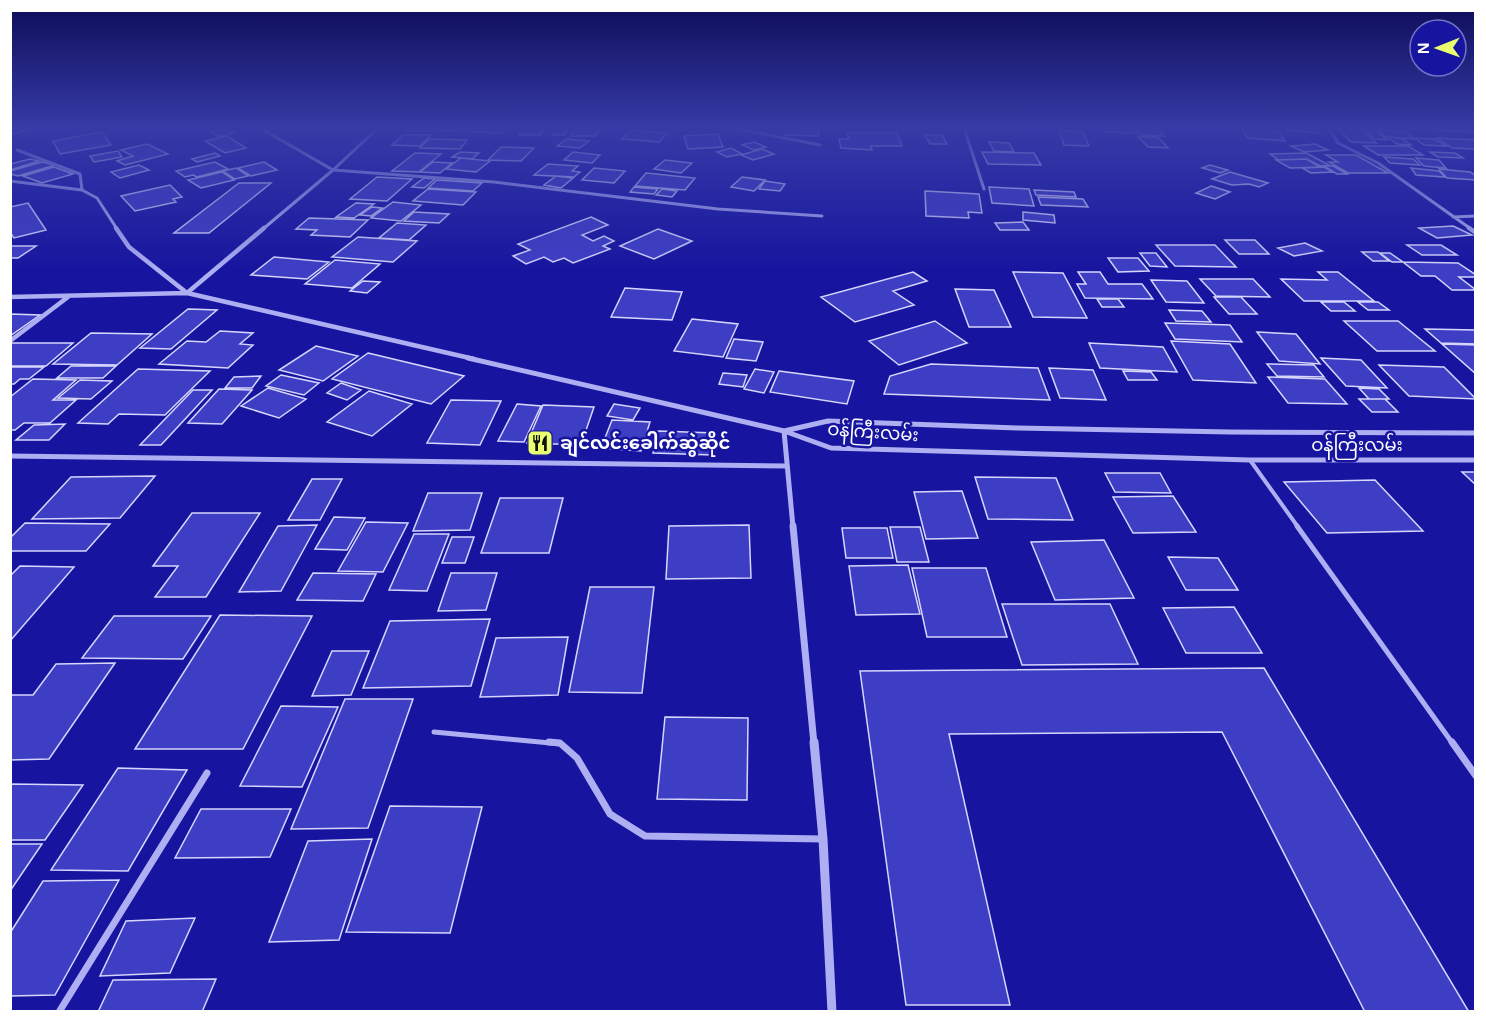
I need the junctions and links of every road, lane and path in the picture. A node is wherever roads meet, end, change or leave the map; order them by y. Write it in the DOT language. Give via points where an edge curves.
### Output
graph roads {
  1 [pos="80,176"];
  2 [pos="326,176"];
  3 [pos="404,176"];
  4 [pos="980,176"];
  5 [pos="1395,176"];
  6 [pos="10,181"];
  7 [pos="984,189"];
  8 [pos="82,190"];
  9 [pos="822,216"];
  10 [pos="1476,216"];
  11 [pos="1453,217"];
  12 [pos="1476,233"];
  13 [pos="188,293"];
  14 [pos="69,296"];
  15 [pos="10,297"];
  16 [pos="10,341"];
  17 [pos="783,431"];
  18 [pos="1476,433"];
  19 [pos="10,456"];
  20 [pos="1250,460"];
  21 [pos="1476,460"];
  22 [pos="787,466"];
  23 [pos="434,732"];
  24 [pos="207,773"];
  25 [pos="1476,776"];
  26 [pos="823,840"];
  27 [pos="59,1011"];
  28 [pos="832,1011"];
  1 -- 8 [label="street"];
  2 -- 13 [label="street"];
  3 -- 9 [label="street" via="718,209"];
  4 -- 7 [label="street"];
  5 -- 11 [label="street"];
  6 -- 8 [label="street"];
  8 -- 13 [label="street" via="97,198 129,247"];
  10 -- 11 [label="street"];
  11 -- 12 [label="street"];
  13 -- 14 [label="street"];
  13 -- 17 [label="street"];
  14 -- 15 [label="street"];
  14 -- 16 [label="street"];
  17 -- 18 [label="street, ဝန်ကြီးလမ်း" via="828,421 1218,432"];
  17 -- 20 [label="street, ဝန်ကြီးလမ်း" via="831,448"];
  17 -- 22 [label="street"];
  19 -- 22 [label="street"];
  20 -- 21 [label="street, ဝန်ကြီးလမ်း"];
  20 -- 25 [label="lane"];
  22 -- 26 [label="street"];
  23 -- 26 [label="lane" via="560,743 577,758 610,814 645,836"];
  24 -- 27 [label="lane"];
  26 -- 28 [label="street"];
}
